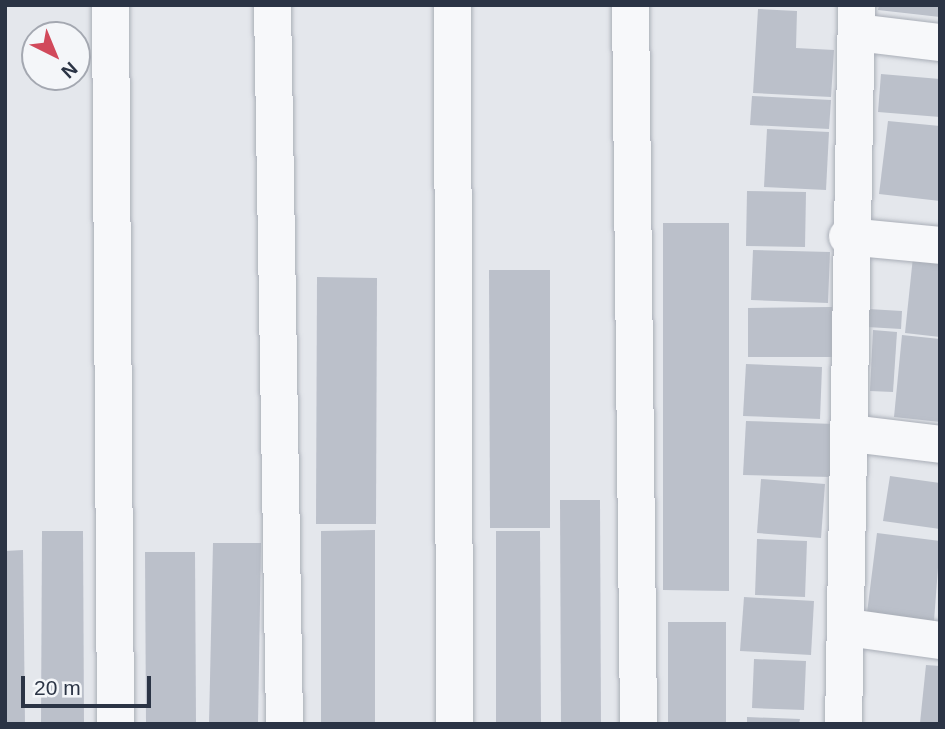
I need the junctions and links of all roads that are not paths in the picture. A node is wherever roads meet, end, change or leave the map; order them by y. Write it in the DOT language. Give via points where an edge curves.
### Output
graph roads {
  1 [pos="110,5"];
  2 [pos="272,5"];
  3 [pos="452,5"];
  4 [pos="630,5"];
  5 [pos="857,18"];
  6 [pos="940,42"];
  7 [pos="847,236"];
  8 [pos="940,245"];
  9 [pos="851,433"];
  10 [pos="940,444"];
  11 [pos="847,627"];
  12 [pos="940,640"];
  13 [pos="115,724"];
  14 [pos="284,724"];
  15 [pos="454,724"];
  16 [pos="638,724"];
  17 [pos="843,724"];
  1 -- 13 [label="street"];
  2 -- 14 [label="street"];
  3 -- 15 [label="street"];
  4 -- 16 [label="street"];
  5 -- 6 [label="street"];
  5 -- 7 [label="street"];
  7 -- 8 [label="street"];
  7 -- 9 [label="street"];
  9 -- 10 [label="street"];
  9 -- 11 [label="street"];
  11 -- 12 [label="street"];
  11 -- 17 [label="street"];
}
